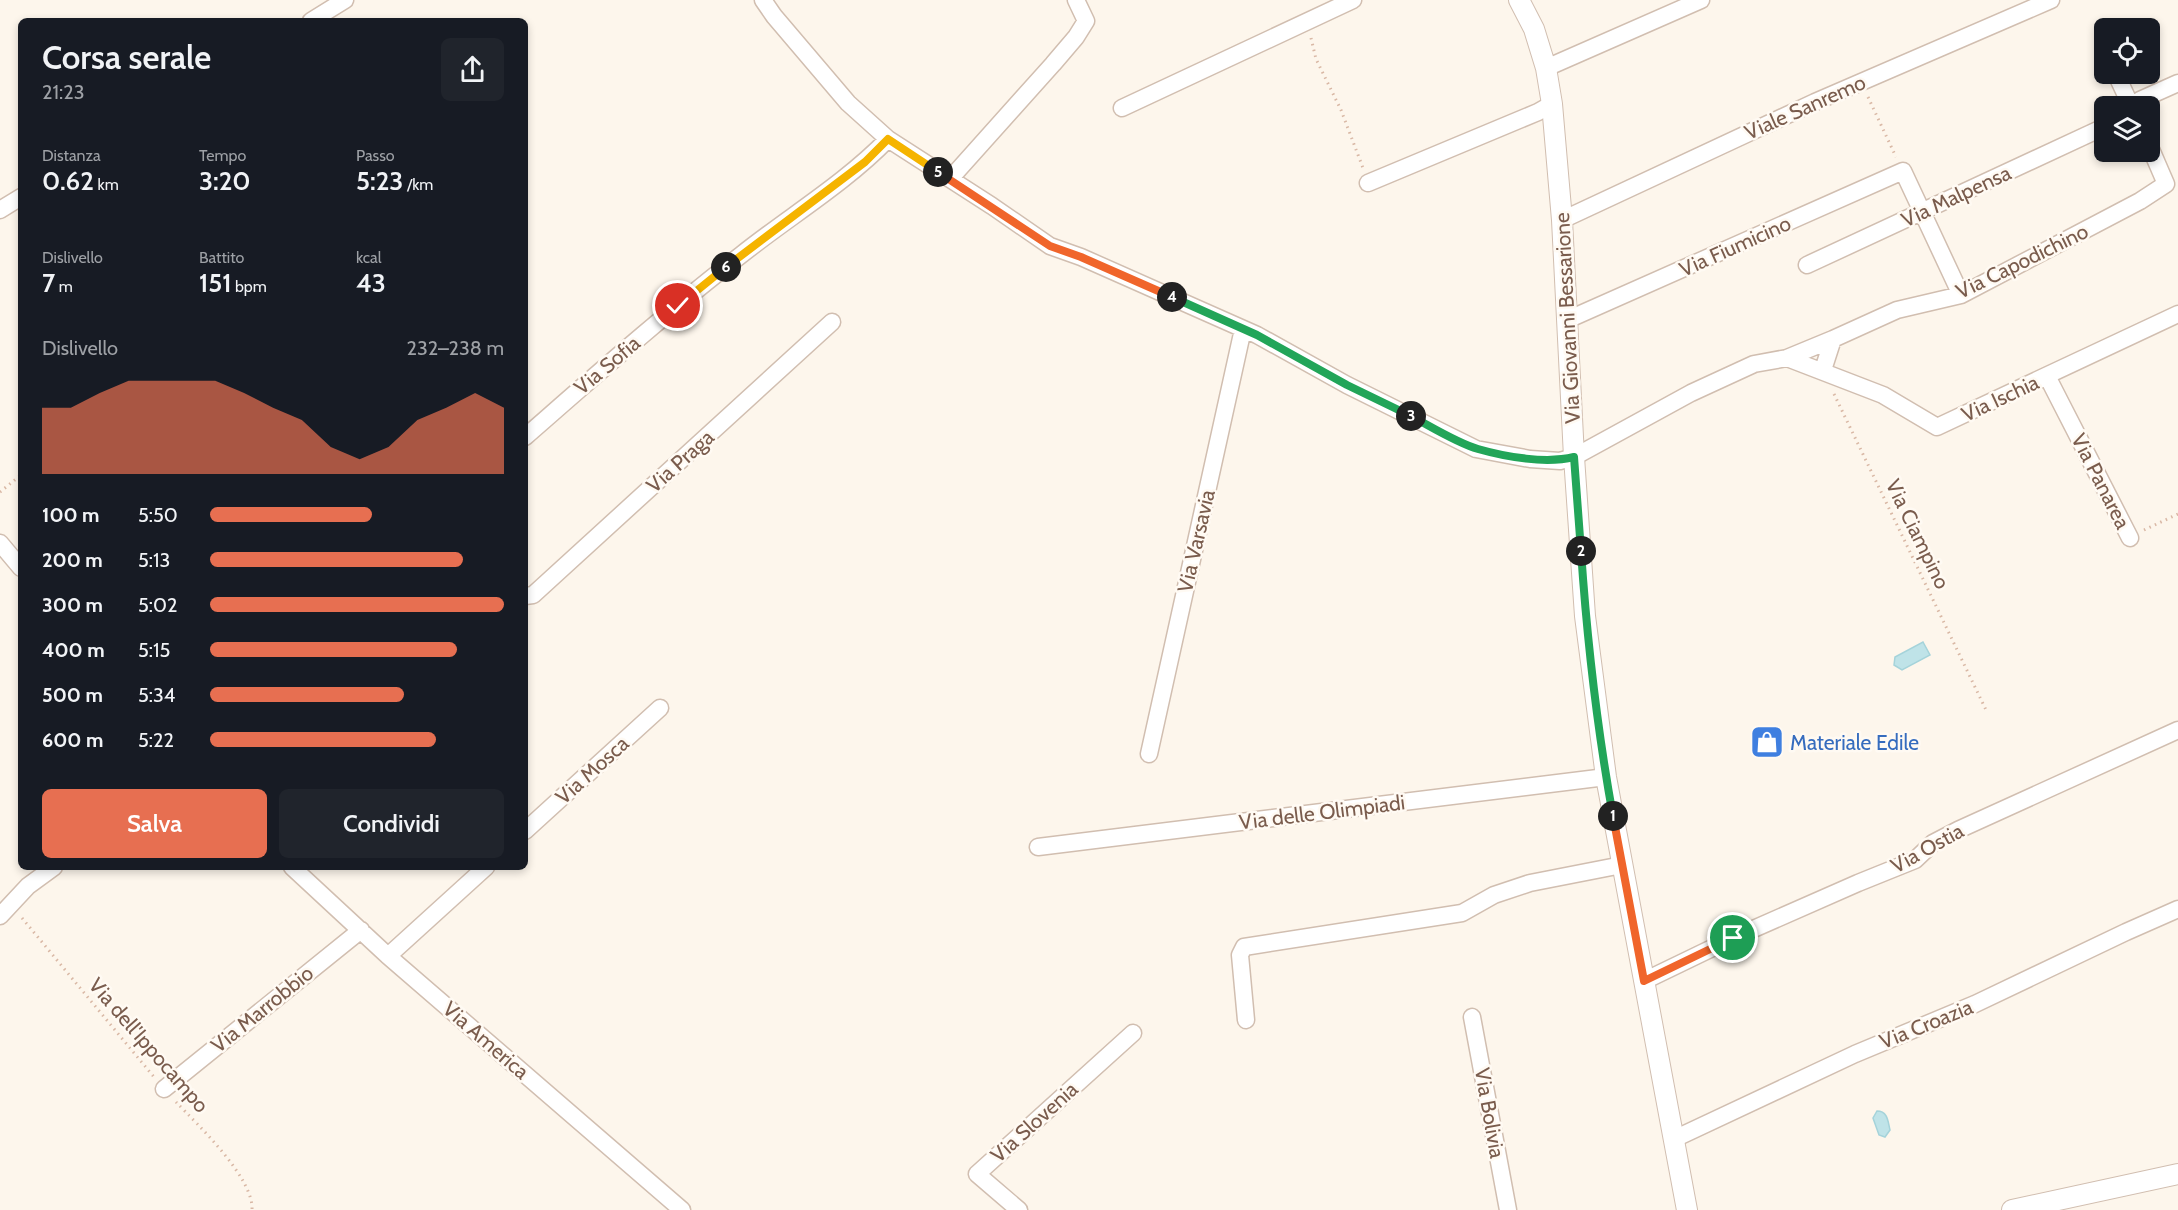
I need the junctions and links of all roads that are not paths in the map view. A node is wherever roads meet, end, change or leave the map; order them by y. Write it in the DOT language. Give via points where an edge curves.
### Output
graph roads {
  1 [pos="345,0"];
  2 [pos="763,0"];
  3 [pos="1076,0"];
  4 [pos="1353,0"];
  5 [pos="1519,0"];
  6 [pos="1701,0"];
  7 [pos="2051,0"];
  8 [pos="316,18"];
  9 [pos="1546,68"];
  10 [pos="2178,83"];
  11 [pos="2149,96"];
  12 [pos="1552,104"];
  13 [pos="1122,108"];
  14 [pos="2094,133"];
  15 [pos="888,139"];
  16 [pos="2156,162"];
  17 [pos="950,179"];
  18 [pos="1368,183"];
  19 [pos="18,199"];
  20 [pos="0,210"];
  21 [pos="1922,212"];
  22 [pos="1562,220"];
  23 [pos="1807,265"];
  24 [pos="1960,295"];
  25 [pos="2178,314"];
  26 [pos="1567,320"];
  27 [pos="832,322"];
  28 [pos="1243,329"];
  29 [pos="1833,339"];
  30 [pos="1787,358"];
  31 [pos="1822,370"];
  32 [pos="2047,376"];
  33 [pos="528,434"];
  34 [pos="1574,457"];
  35 [pos="2130,537"];
  36 [pos="0,543"];
  37 [pos="18,564"];
  38 [pos="528,595"];
  39 [pos="660,708"];
  40 [pos="2178,730"];
  41 [pos="1149,754"];
  42 [pos="1606,777"];
  43 [pos="528,828"];
  44 [pos="1038,847"];
  45 [pos="1622,865"];
  46 [pos="50,870"];
  47 [pos="295,870"];
  48 [pos="483,870"];
  49 [pos="2178,909"];
  50 [pos="6,910"];
  51 [pos="361,930"];
  52 [pos="388,956"];
  53 [pos="1644,981"];
  54 [pos="1472,1017"];
  55 [pos="1246,1020"];
  56 [pos="1133,1033"];
  57 [pos="164,1089"];
  58 [pos="1674,1139"];
  59 [pos="2178,1174"];
  60 [pos="2058,1206"];
  61 [pos="682,1210"];
  62 [pos="1020,1210"];
  63 [pos="1508,1210"];
  64 [pos="1687,1210"];
  65 [pos="2012,1210"];
  1 -- 8 [label="street"];
  2 -- 15 [label="street" via="848,103"];
  3 -- 17 [label="street" via="1086,21 1076,37"];
  4 -- 13 [label="street"];
  5 -- 9 [label="street, Via Giovanni Bessarione" via="1534,29"];
  6 -- 9 [label="street"];
  7 -- 22 [label="street, Viale Sanremo" via="1861,82"];
  9 -- 12 [label="street, Via Giovanni Bessarione"];
  10 -- 11 [label="street"];
  12 -- 18 [label="street"];
  12 -- 22 [label="street, Via Giovanni Bessarione"];
  14 -- 21 [label="street, Via Malpensa"];
  15 -- 17 [label="street"];
  15 -- 33 [label="street, Via Sofia" via="865,162 651,328"];
  16 -- 24 [label="street, Via Capodichino" via="2166,184"];
  17 -- 28 [label="street" via="1050,246"];
  19 -- 20 [label="street"];
  21 -- 23 [label="street, Via Malpensa"];
  21 -- 24 [label="street"];
  21 -- 26 [label="street, Via Fiumicino" via="1902,171"];
  22 -- 26 [label="street, Via Giovanni Bessarione"];
  24 -- 29 [label="street, Via Capodichino" via="1898,310"];
  25 -- 32 [label="street, Via Ischia"];
  26 -- 34 [label="street, Via Giovanni Bessarione"];
  27 -- 38 [label="street, Via Praga"];
  28 -- 34 [label="street" via="1476,448 1530,459 1560,461"];
  28 -- 41 [label="street, Via Varsavia"];
  29 -- 30 [label="street, Via Capodichino"];
  29 -- 31 [label="street"];
  30 -- 31 [label="street"];
  30 -- 34 [label="street" via="1754,364 1691,393"];
  31 -- 32 [label="street, Via Ischia" via="1883,395 1937,427"];
  32 -- 35 [label="street, Via Panarea"];
  34 -- 42 [label="street, Via Giovanni Bessarione" via="1585,616"];
  36 -- 37 [label="street"];
  39 -- 43 [label="street, Via Mosca"];
  40 -- 53 [label="street, Via Ostia" via="1950,834 1915,860 1764,924"];
  42 -- 44 [label="street, Via delle Olimpiadi"];
  42 -- 45 [label="street, Via Giovanni Bessarione"];
  45 -- 53 [label="street, Via Giovanni Bessarione"];
  45 -- 55 [label="street" via="1530,883 1494,895 1462,913 1244,947 1240,955"];
  46 -- 50 [label="street"];
  47 -- 51 [label="street, Via America"];
  48 -- 52 [label="street"];
  49 -- 58 [label="street, Via Croazia"];
  51 -- 52 [label="street, Via America"];
  51 -- 57 [label="street, Via Marrobbio"];
  52 -- 61 [label="street, Via America"];
  53 -- 58 [label="street, Via Giovanni Bessarione"];
  54 -- 63 [label="street, Via Bolivia"];
  56 -- 62 [label="street, Via Slovenia" via="977,1173"];
  58 -- 64 [label="street, Via Giovanni Bessarione"];
  59 -- 60 [label="street"];
  60 -- 65 [label="street"];
}
